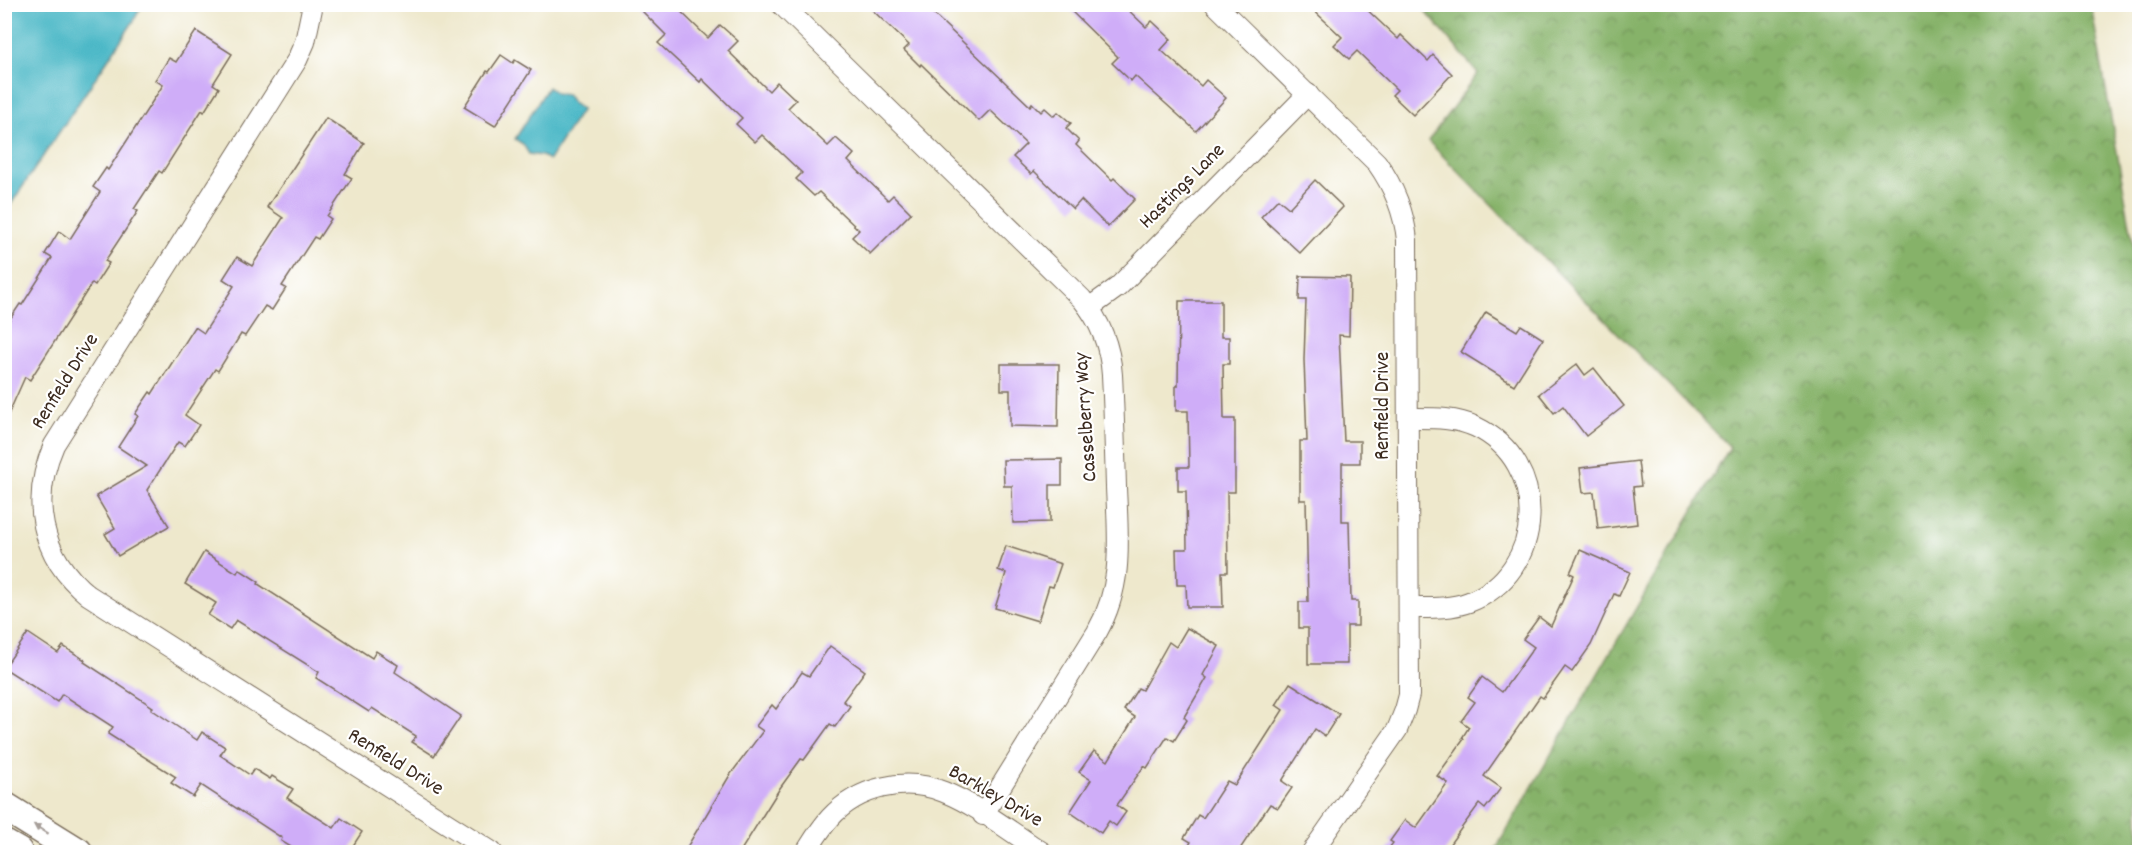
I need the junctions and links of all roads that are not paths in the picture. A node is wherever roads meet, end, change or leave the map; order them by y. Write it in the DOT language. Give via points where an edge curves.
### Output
graph roads {
  1 [pos="313,4"];
  2 [pos="781,4"];
  3 [pos="1215,4"];
  4 [pos="1308,94"];
  5 [pos="1089,308"];
  6 [pos="1408,418"];
  7 [pos="1410,608"];
  8 [pos="4,806"];
  9 [pos="983,815"];
  10 [pos="4,844"];
  11 [pos="18,852"];
  12 [pos="78,852"];
  13 [pos="492,852"];
  14 [pos="806,852"];
  15 [pos="1042,852"];
  16 [pos="1312,852"];
  1 -- 13 [label="street, Renfield Drive" via="297,60 54,445 42,485 44,526 60,564 88,595"];
  2 -- 5 [label="street, Casselberry Way"];
  3 -- 4 [label="street, Renfield Drive"];
  4 -- 5 [label="street, Hastings Lane" via="1120,285"];
  4 -- 6 [label="street, Renfield Drive" via="1377,164 1402,212 1407,240"];
  5 -- 9 [label="street, Casselberry Way" via="1105,338 1112,368 1118,553 1115,588 1097,632"];
  6 -- 7 [label="street, Renfield Drive"];
  6 -- 7 [label="street" via="1457,420 1491,436 1521,471 1530,507 1521,553 1492,589 1459,605"];
  7 -- 16 [label="street, Renfield Drive" via="1410,689 1402,720"];
  12 -- 8 [label="street, one-way"];
  9 -- 14 [label="street, Barkley Drive" via="937,789 884,787 859,796 837,811"];
  9 -- 15 [label="street, Barkley Drive"];
  10 -- 11 [label="street"];
}
